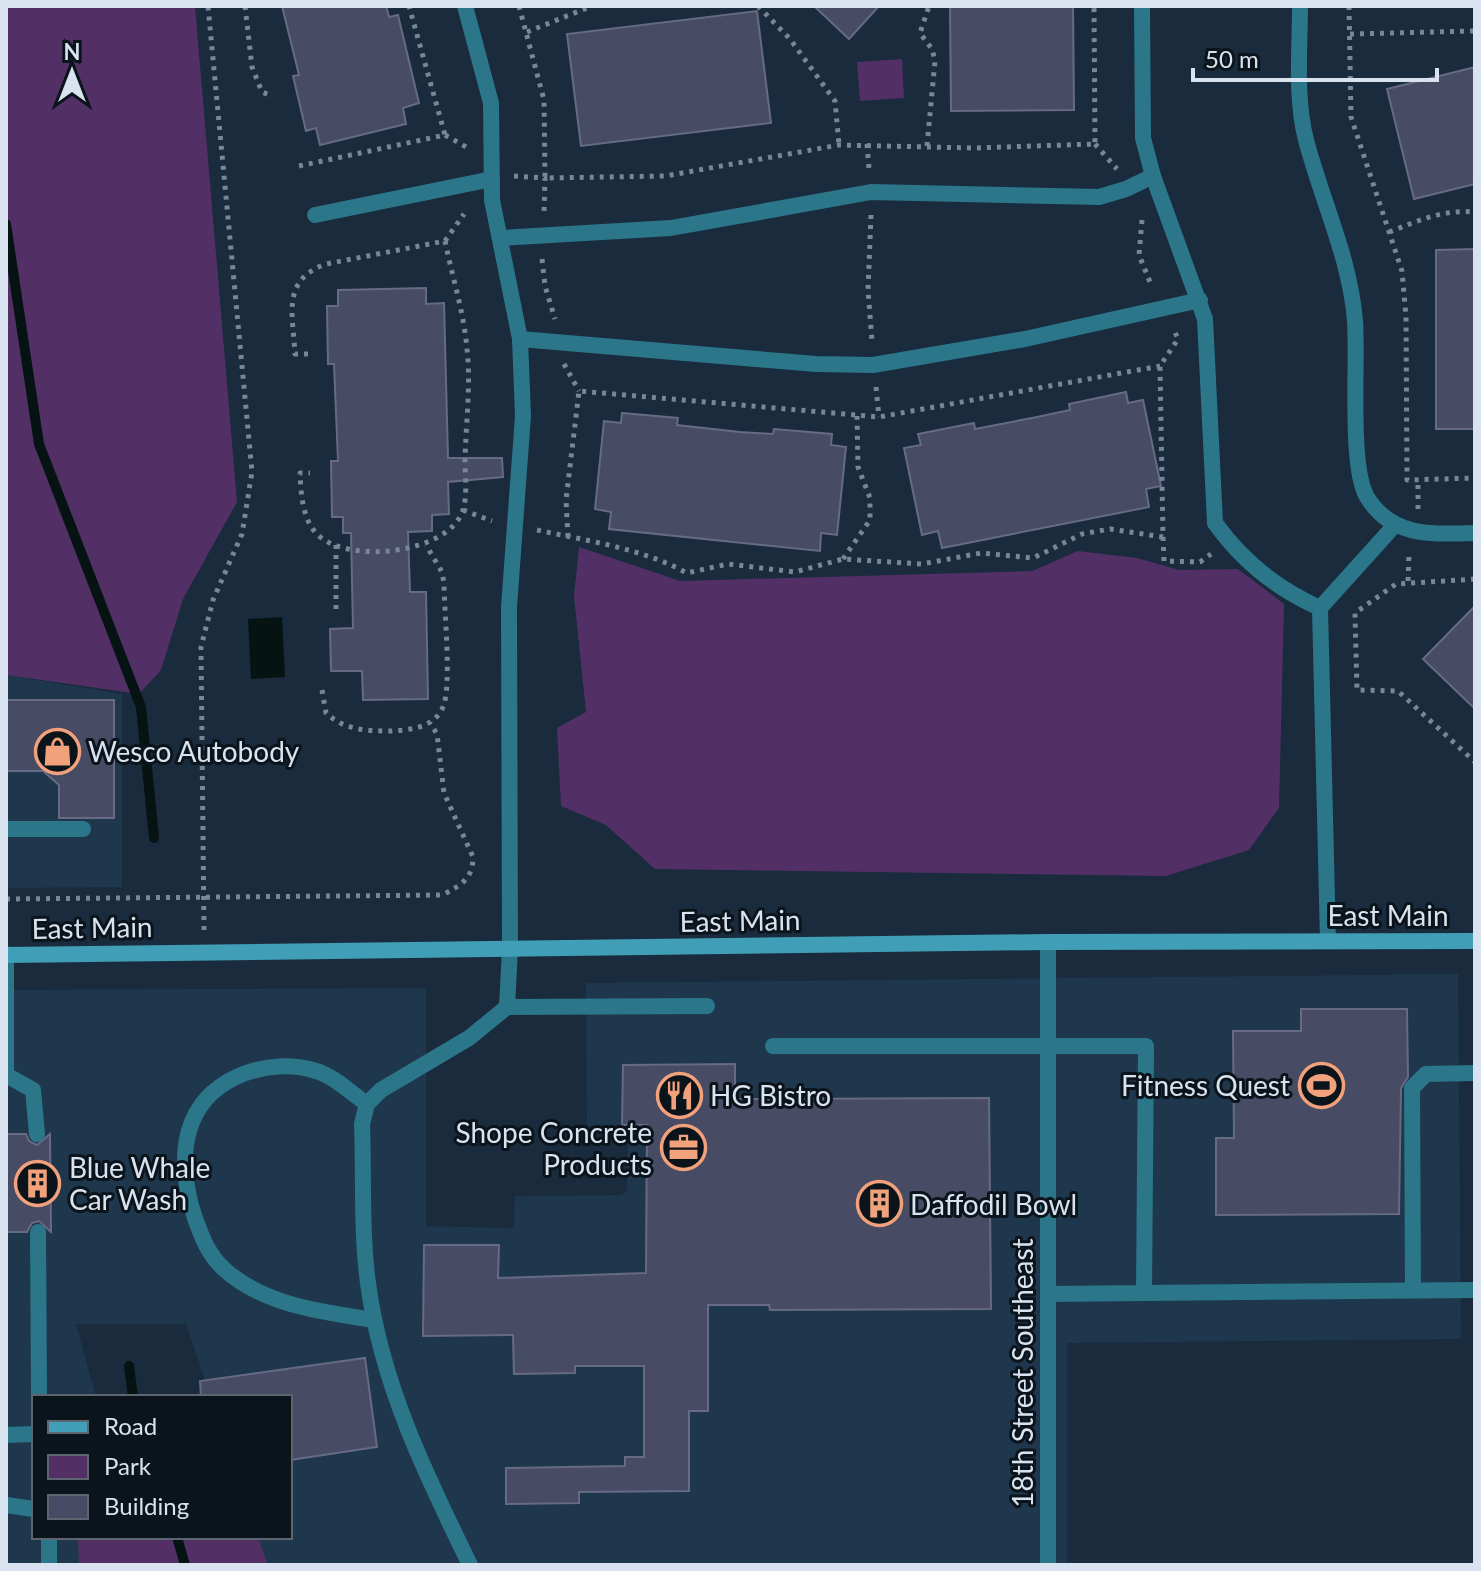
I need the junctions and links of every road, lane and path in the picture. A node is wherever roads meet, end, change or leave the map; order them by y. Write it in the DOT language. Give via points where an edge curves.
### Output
graph roads {
  1 [pos="208,6"];
  2 [pos="245,6"];
  3 [pos="409,6"];
  4 [pos="465,6"];
  5 [pos="519,6"];
  6 [pos="592,6"];
  7 [pos="758,6"];
  8 [pos="929,6"];
  9 [pos="1094,6"];
  10 [pos="1142,6"];
  11 [pos="1300,6"];
  12 [pos="1349,6"];
  13 [pos="1475,31"];
  14 [pos="527,32"];
  15 [pos="1350,34"];
  16 [pos="272,96"];
  17 [pos="867,144"];
  18 [pos="1095,144"];
  19 [pos="839,145"];
  20 [pos="927,146"];
  21 [pos="299,166"];
  22 [pos="1153,176"];
  23 [pos="545,178"];
  24 [pos="492,179"];
  25 [pos="1126,189"];
  26 [pos="871,192"];
  27 [pos="1475,212"];
  28 [pos="464,214"];
  29 [pos="315,215"];
  30 [pos="1389,232"];
  31 [pos="544,235"];
  32 [pos="501,238"];
  33 [pos="445,241"];
  34 [pos="1200,300"];
  35 [pos="1163,308"];
  36 [pos="520,339"];
  37 [pos="558,342"];
  38 [pos="308,354"];
  39 [pos="873,365"];
  40 [pos="1160,366"];
  41 [pos="579,391"];
  42 [pos="857,416"];
  43 [pos="879,417"];
  44 [pos="310,473"];
  45 [pos="1475,478"];
  46 [pos="1394,526"];
  47 [pos="1475,533"];
  48 [pos="1163,537"];
  49 [pos="1228,541"];
  50 [pos="336,545"];
  51 [pos="426,545"];
  52 [pos="843,559"];
  53 [pos="1475,579"];
  54 [pos="1320,608"];
  55 [pos="336,614"];
  56 [pos="322,690"];
  57 [pos="430,723"];
  58 [pos="1475,762"];
  59 [pos="6,829"];
  60 [pos="83,829"];
  61 [pos="204,898"];
  62 [pos="6,899"];
  63 [pos="1328,941"];
  64 [pos="1475,941"];
  65 [pos="1048,942"];
  66 [pos="510,949"];
  67 [pos="205,951"];
  68 [pos="7,955"];
  69 [pos="707,1006"];
  70 [pos="507,1007"];
  71 [pos="773,1046"];
  72 [pos="1048,1046"];
  73 [pos="1475,1073"];
  74 [pos="7,1076"];
  75 [pos="367,1104"];
  76 [pos="37,1134"];
  77 [pos="38,1232"];
  78 [pos="1413,1290"];
  79 [pos="1475,1290"];
  80 [pos="1144,1293"];
  81 [pos="1048,1294"];
  82 [pos="374,1320"];
  83 [pos="39,1395"];
  84 [pos="32,1434"];
  85 [pos="6,1435"];
  86 [pos="6,1505"];
  87 [pos="32,1509"];
  88 [pos="49,1539"];
  89 [pos="49,1565"];
  90 [pos="470,1565"];
  91 [pos="1048,1565"];
  1 -- 61 [label="path" via="252,472 242,534 213,600 201,647"];
  2 -- 16 [label="path" via="255,78 265,96"];
  3 -- 21 [label="path" via="445,135"];
  4 -- 24 [label="street" via="491,103"];
  5 -- 14 [label="path"];
  6 -- 14 [label="path"];
  7 -- 19 [label="path" via="790,39 835,101"];
  8 -- 20 [label="path" via="920,33 935,61"];
  9 -- 18 [label="path"];
  10 -- 22 [label="street" via="1140,107"];
  11 -- 46 [label="street" via="1305,136 1349,274 1355,320 1360,477 1365,495"];
  12 -- 15 [label="path"];
  13 -- 15 [label="path"];
  14 -- 23 [label="path" via="544,100"];
  15 -- 30 [label="path" via="1351,117"];
  17 -- 19 [label="path"];
  17 -- 20 [label="path"];
  17 -- 26 [label="path"];
  18 -- 20 [label="path"];
  18 -- 25 [label="path" via="1114,163"];
  19 -- 23 [label="path" via="665,176"];
  22 -- 25 [label="street"];
  22 -- 34 [label="street"];
  23 -- 31 [label="path"];
  24 -- 29 [label="street"];
  24 -- 32 [label="street"];
  25 -- 26 [label="street" via="1099,197"];
  25 -- 35 [label="path" via="1142,217 1139,255"];
  26 -- 31 [label="street" via="671,228"];
  26 -- 39 [label="path" via="868,290"];
  27 -- 30 [label="path" via="1428,216"];
  28 -- 33 [label="path"];
  30 -- 45 [label="path" via="1402,271 1406,317 1407,480"];
  31 -- 32 [label="street"];
  31 -- 37 [label="path" via="545,286"];
  32 -- 36 [label="street"];
  33 -- 38 [label="path" via="307,271 299,279 293,303 295,354"];
  33 -- 51 [label="path" via="467,349 465,487 458,521"];
  34 -- 35 [label="street"];
  34 -- 49 [label="street" via="1209,342 1212,498 1215,523"];
  35 -- 39 [label="street"];
  35 -- 40 [label="path" via="1178,339"];
  36 -- 37 [label="street"];
  36 -- 66 [label="street" via="523,416 507,672"];
  37 -- 39 [label="street"];
  37 -- 41 [label="path" via="566,372"];
  39 -- 43 [label="path"];
  40 -- 43 [label="path"];
  40 -- 48 [label="path"];
  41 -- 42 [label="path"];
  41 -- 52 [label="path" via="566,500 568,537 662,559 687,573 728,564 795,572"];
  42 -- 43 [label="path"];
  42 -- 52 [label="path" via="858,467 870,498 870,520"];
  44 -- 50 [label="path" via="300,473 305,512 314,531"];
  46 -- 47 [label="street" via="1427,534"];
  46 -- 54 [label="street"];
  48 -- 49 [label="path" via="1164,561 1200,562"];
  48 -- 52 [label="path" via="1110,529 1082,534 1033,558 981,553 922,564"];
  49 -- 54 [label="street" via="1288,594"];
  50 -- 51 [label="path" via="392,550"];
  50 -- 55 [label="path"];
  51 -- 57 [label="path" via="442,572 444,599 446,695"];
  53 -- 58 [label="path" via="1396,584 1355,613 1357,690 1398,691"];
  54 -- 63 [label="street"];
  56 -- 57 [label="path" via="326,713 347,726 393,731"];
  57 -- 61 [label="path" via="437,734 444,793 473,857 464,884 442,895"];
  59 -- 60 [label="street"];
  61 -- 62 [label="path"];
  61 -- 67 [label="path"];
  63 -- 64 [label="main road, East Main"];
  63 -- 65 [label="main road, East Main"];
  65 -- 66 [label="main road, East Main"];
  65 -- 72 [label="street, 18th Street Southeast"];
  66 -- 67 [label="main road, East Main"];
  66 -- 70 [label="street"];
  67 -- 68 [label="main road, East Main"];
  68 -- 74 [label="street"];
  69 -- 70 [label="street"];
  70 -- 75 [label="street"];
  71 -- 72 [label="street"];
  72 -- 80 [label="street" via="1146,1046"];
  72 -- 81 [label="street, 18th Street Southeast"];
  73 -- 78 [label="street" via="1426,1074 1412,1088"];
  74 -- 76 [label="street" via="33,1090"];
  75 -- 82 [label="street" via="362,1124"];
  75 -- 82 [label="street" via="320,1071 283,1064 249,1070 205,1101 192,1122 185,1153 189,1202 205,1245 225,1270 257,1292 307,1309"];
  77 -- 83 [label="street"];
  78 -- 79 [label="street"];
  78 -- 80 [label="street"];
  80 -- 81 [label="street"];
  81 -- 91 [label="street, 18th Street Southeast"];
  82 -- 90 [label="street" via="393,1392"];
  84 -- 85 [label="street"];
  86 -- 87 [label="street"];
  88 -- 89 [label="street"];
}
